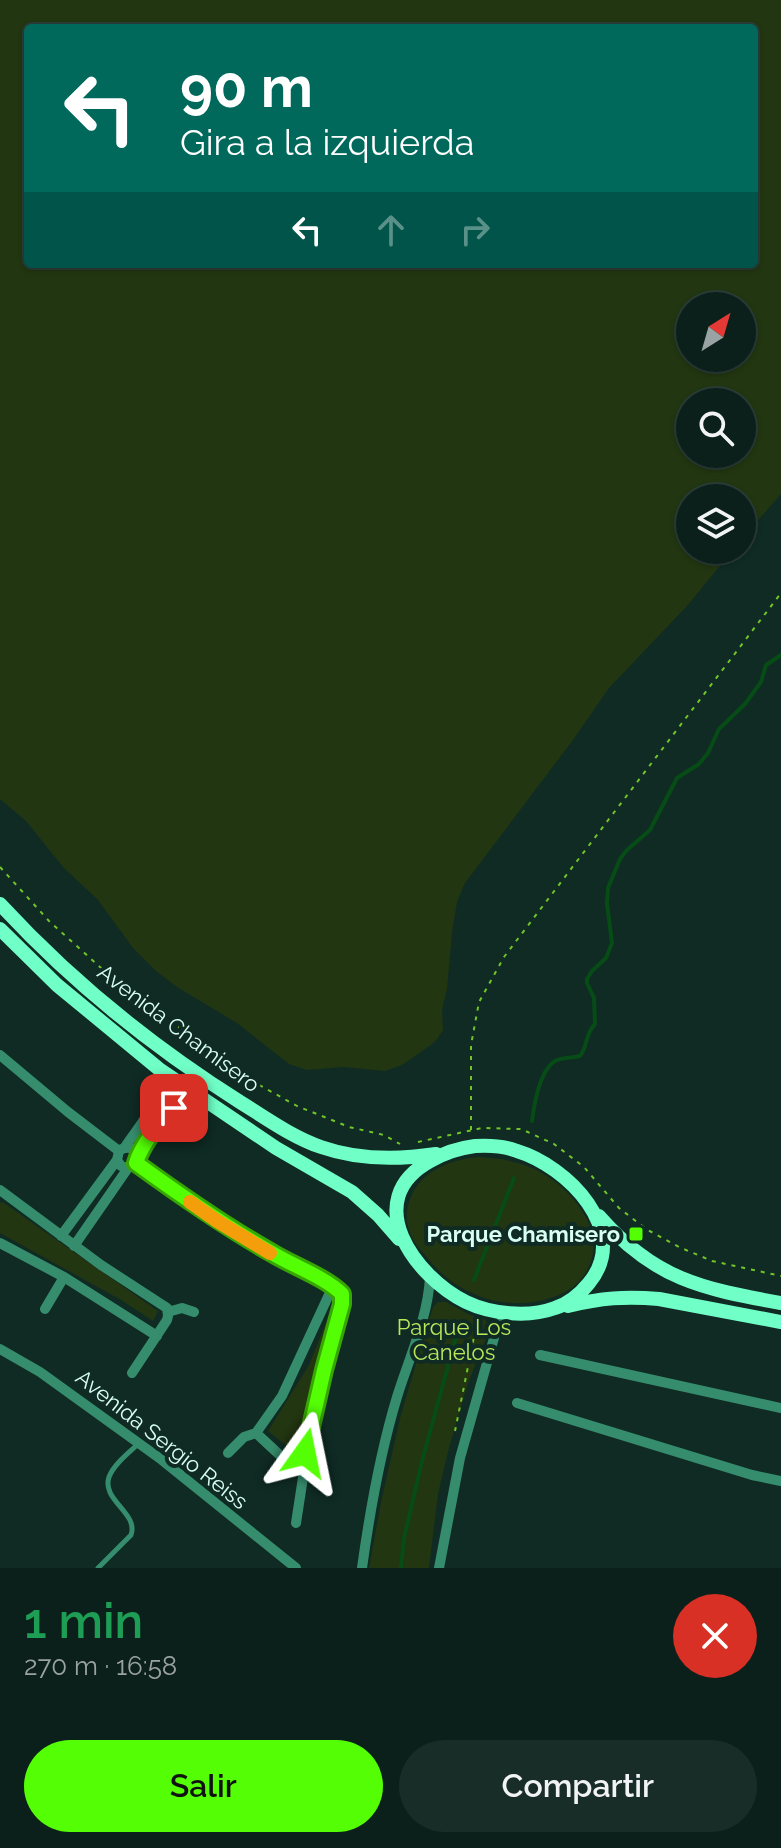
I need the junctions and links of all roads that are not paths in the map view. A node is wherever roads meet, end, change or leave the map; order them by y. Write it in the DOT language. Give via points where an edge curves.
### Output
graph roads {
  1 [pos="0,904"];
  2 [pos="0,929"];
  3 [pos="0,1055"];
  4 [pos="159,1069"];
  5 [pos="200,1098"];
  6 [pos="120,1153"];
  7 [pos="448,1153"];
  8 [pos="134,1163"];
  9 [pos="0,1190"];
  10 [pos="591,1206"];
  11 [pos="61,1236"];
  12 [pos="0,1243"];
  13 [pos="405,1245"];
  14 [pos="74,1246"];
  15 [pos="64,1277"];
  16 [pos="430,1277"];
  17 [pos="333,1286"];
  18 [pos="781,1303"];
  19 [pos="556,1308"];
  20 [pos="45,1309"];
  21 [pos="168,1312"];
  22 [pos="194,1312"];
  23 [pos="510,1312"];
  24 [pos="781,1322"];
  25 [pos="157,1336"];
  26 [pos="0,1349"];
  27 [pos="540,1355"];
  28 [pos="132,1373"];
  29 [pos="517,1403"];
  30 [pos="781,1408"];
  31 [pos="256,1433"];
  32 [pos="139,1443"];
  33 [pos="228,1453"];
  34 [pos="304,1471"];
  35 [pos="781,1481"];
  36 [pos="296,1523"];
  37 [pos="98,1568"];
  38 [pos="296,1568"];
  39 [pos="362,1568"];
  40 [pos="439,1568"];
  1 -- 7 [label="street, Avenida Chamisero" via="136,1029 292,1134 363,1157"];
  2 -- 4 [label="street, Avenida Chamisero" via="57,985"];
  3 -- 6 [label="street"];
  4 -- 5 [label="street, Avenida Chamisero"];
  4 -- 6 [label="street" via="157,1098"];
  5 -- 8 [label="street" via="171,1109"];
  5 -- 13 [label="street, Avenida Chamisero" via="352,1192"];
  6 -- 8 [label="street" via="121,1166"];
  6 -- 8 [label="street" via="132,1148"];
  6 -- 11 [label="street"];
  7 -- 10 [label="street" via="495,1146 519,1151 559,1173"];
  7 -- 13 [label="street" via="419,1168 401,1191 396,1219"];
  8 -- 14 [label="street"];
  8 -- 17 [label="street" via="217,1221"];
  9 -- 11 [label="street"];
  10 -- 18 [label="street" via="633,1249 670,1274 715,1291"];
  10 -- 19 [label="street" via="602,1238 598,1268 579,1294"];
  11 -- 14 [label="street"];
  12 -- 15 [label="street"];
  13 -- 16 [label="street"];
  14 -- 21 [label="street"];
  15 -- 20 [label="street"];
  15 -- 25 [label="street"];
  16 -- 23 [label="street" via="466,1302"];
  16 -- 39 [label="street" via="427,1303 379,1462"];
  17 -- 31 [label="street" via="282,1396"];
  17 -- 34 [label="street" via="342,1294 342,1304"];
  19 -- 23 [label="street"];
  19 -- 24 [label="street" via="613,1297 659,1299"];
  21 -- 22 [label="street"];
  21 -- 25 [label="street"];
  23 -- 40 [label="street" via="496,1331 471,1415"];
  25 -- 28 [label="street"];
  26 -- 32 [label="street, Avenida Sergio Reiss"];
  27 -- 30 [label="street"];
  29 -- 35 [label="street"];
  31 -- 33 [label="street"];
  31 -- 34 [label="street"];
  32 -- 37 [label="lane" via="116,1465 107,1484 133,1529"];
  32 -- 38 [label="street, Avenida Sergio Reiss"];
  34 -- 36 [label="street"];
}
